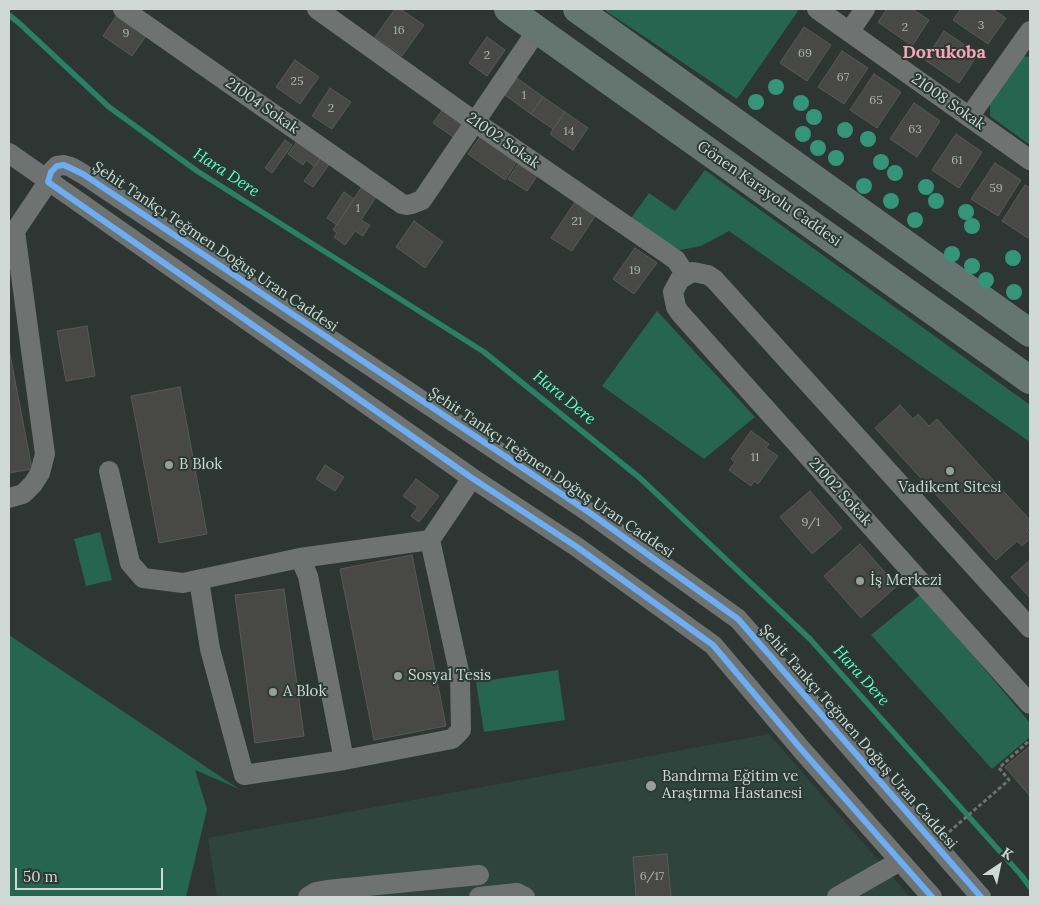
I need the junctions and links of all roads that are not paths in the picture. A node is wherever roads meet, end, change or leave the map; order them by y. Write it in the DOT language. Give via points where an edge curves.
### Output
graph roads {
  1 [pos="123,9"];
  2 [pos="317,9"];
  3 [pos="508,9"];
  4 [pos="577,9"];
  5 [pos="817,9"];
  6 [pos="865,9"];
  7 [pos="538,29"];
  8 [pos="849,32"];
  9 [pos="1029,36"];
  10 [pos="969,117"];
  11 [pos="475,122"];
  12 [pos="9,153"];
  13 [pos="1030,160"];
  14 [pos="48,182"];
  15 [pos="12,231"];
  16 [pos="686,275"];
  17 [pos="1030,333"];
  18 [pos="1030,380"];
  19 [pos="110,471"];
  20 [pos="472,478"];
  21 [pos="9,498"];
  22 [pos="430,540"];
  23 [pos="300,558"];
  24 [pos="199,580"];
  25 [pos="1030,628"];
  26 [pos="1030,704"];
  27 [pos="344,760"];
  28 [pos="900,860"];
  29 [pos="478,875"];
  30 [pos="308,897"];
  31 [pos="479,897"];
  32 [pos="525,897"];
  33 [pos="837,897"];
  34 [pos="932,897"];
  35 [pos="980,897"];
  1 -- 11 [label="street, 21004 Sokak" via="402,204 422,200"];
  2 -- 11 [label="street, 21002 Sokak"];
  3 -- 7 [label="highway, Gönen Karayolu Caddesi"];
  4 -- 17 [label="highway"];
  5 -- 8 [label="street, 21008 Sokak"];
  6 -- 8 [label="street"];
  7 -- 11 [label="street"];
  7 -- 18 [label="highway, Gönen Karayolu Caddesi"];
  8 -- 10 [label="street, 21008 Sokak"];
  9 -- 10 [label="street"];
  10 -- 13 [label="street, 21008 Sokak"];
  11 -- 16 [label="street, 21002 Sokak" via="676,260"];
  12 -- 14 [label="street"];
  14 -- 15 [label="street"];
  14 -- 20 [label="street"];
  14 -- 35 [label="street, Şehit Tankçı Teğmen Doğuş Uran Caddesi" via="57,166 64,165 83,174 590,513 738,619"];
  15 -- 21 [label="street" via="46,454 33,484 23,494"];
  16 -- 25 [label="street" via="701,272 714,279"];
  16 -- 26 [label="street, 21002 Sokak" via="673,292 680,313"];
  19 -- 24 [label="street" via="130,563 143,578 183,583"];
  20 -- 22 [label="street"];
  20 -- 28 [label="street" via="577,547 713,645 801,750"];
  22 -- 23 [label="street"];
  22 -- 27 [label="street" via="460,676 461,730 452,739"];
  23 -- 24 [label="street"];
  23 -- 27 [label="street" via="308,576"];
  24 -- 27 [label="street" via="210,649 244,775"];
  28 -- 33 [label="street"];
  28 -- 34 [label="street"];
  29 -- 30 [label="street" via="327,890"];
  31 -- 32 [label="street" via="517,893"];
}
